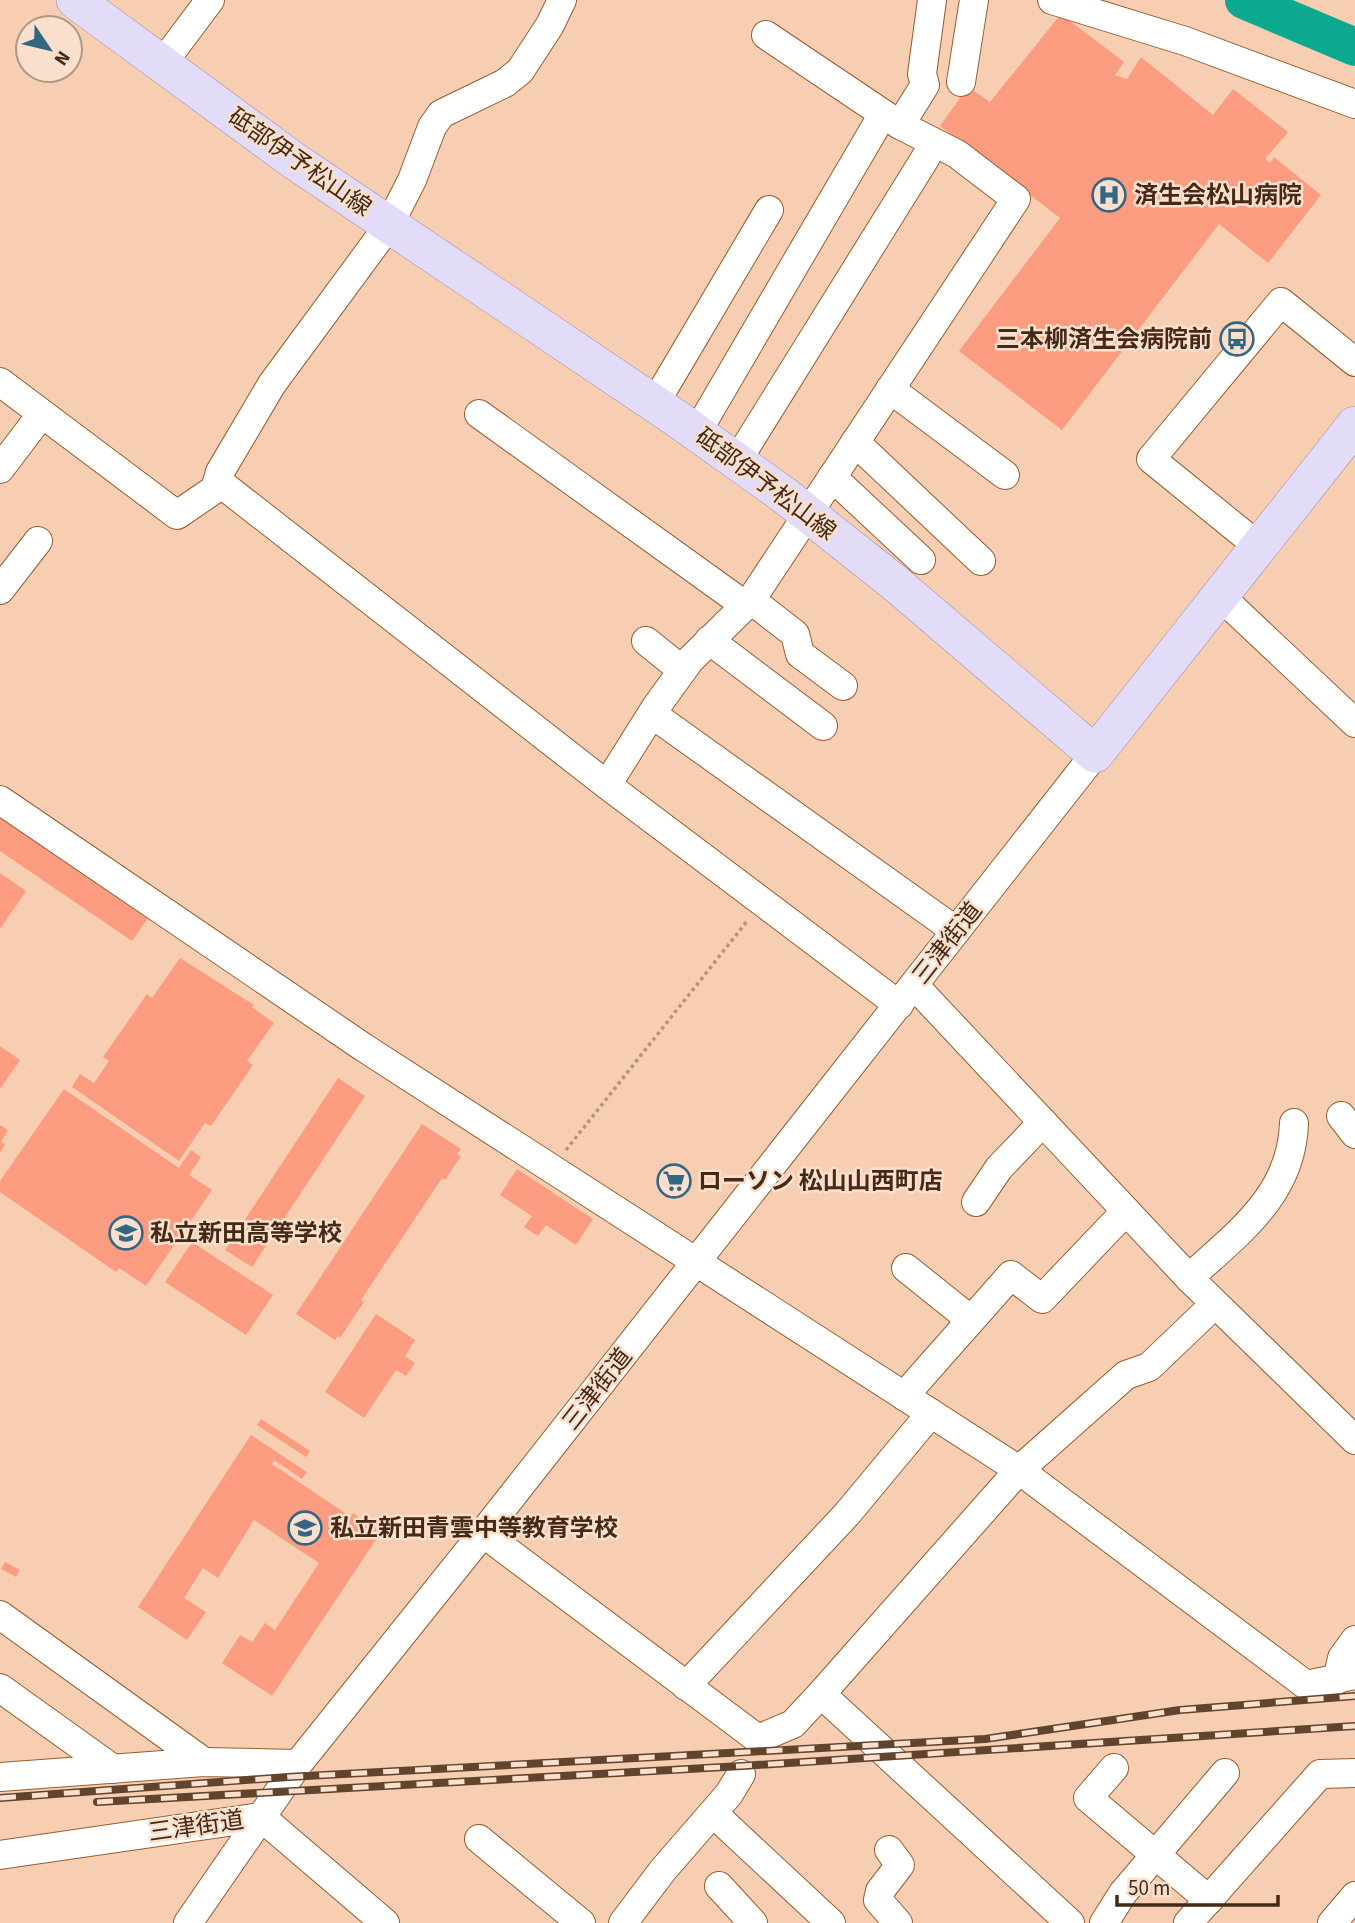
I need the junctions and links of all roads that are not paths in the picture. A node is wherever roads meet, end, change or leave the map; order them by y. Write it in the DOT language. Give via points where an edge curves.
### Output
graph roads {
  1 [pos="75,0"];
  2 [pos="209,0"];
  3 [pos="562,0"];
  4 [pos="932,0"];
  5 [pos="974,0"];
  6 [pos="1052,0"];
  7 [pos="766,35"];
  8 [pos="162,64"];
  9 [pos="961,82"];
  10 [pos="1355,104"];
  11 [pos="881,125"];
  12 [pos="926,157"];
  13 [pos="769,210"];
  14 [pos="389,225"];
  15 [pos="1355,362"];
  16 [pos="890,389"];
  17 [pos="3,391"];
  18 [pos="655,403"];
  19 [pos="41,415"];
  20 [pos="495,417"];
  21 [pos="1355,425"];
  22 [pos="697,432"];
  23 [pos="855,442"];
  24 [pos="737,461"];
  25 [pos="0,469"];
  26 [pos="832,477"];
  27 [pos="1003,477"];
  28 [pos="219,482"];
  29 [pos="807,513"];
  30 [pos="38,541"];
  31 [pos="1258,546"];
  32 [pos="921,560"];
  33 [pos="981,561"];
  34 [pos="0,590"];
  35 [pos="1219,595"];
  36 [pos="749,603"];
  37 [pos="709,640"];
  38 [pos="646,641"];
  39 [pos="682,670"];
  40 [pos="843,686"];
  41 [pos="652,714"];
  42 [pos="1355,723"];
  43 [pos="823,726"];
  44 [pos="1095,754"];
  45 [pos="607,785"];
  46 [pos="0,800"];
  47 [pos="956,931"];
  48 [pos="906,995"];
  49 [pos="1043,1122"];
  50 [pos="1294,1123"];
  51 [pos="976,1202"];
  52 [pos="1126,1211"];
  53 [pos="698,1261"];
  54 [pos="907,1266"];
  55 [pos="1189,1279"];
  56 [pos="1215,1304"];
  57 [pos="971,1320"];
  58 [pos="904,1396"];
  59 [pos="931,1413"];
  60 [pos="1355,1440"];
  61 [pos="1019,1470"];
  62 [pos="483,1533"];
  63 [pos="0,1615"];
  64 [pos="1355,1640"];
  65 [pos="1346,1678"];
  66 [pos="687,1686"];
  67 [pos="0,1688"];
  68 [pos="821,1694"];
  69 [pos="204,1762"];
  70 [pos="298,1764"];
  71 [pos="1114,1768"];
  72 [pos="113,1769"];
  73 [pos="1225,1773"];
  74 [pos="1355,1773"];
  75 [pos="741,1774"];
  76 [pos="0,1777"];
  77 [pos="713,1813"];
  78 [pos="261,1816"];
  79 [pos="479,1839"];
  80 [pos="890,1850"];
  81 [pos="0,1855"];
  82 [pos="1157,1855"];
  83 [pos="719,1886"];
  84 [pos="1355,1896"];
  85 [pos="1209,1900"];
  86 [pos="377,1920"];
  87 [pos="188,1923"];
  88 [pos="581,1923"];
  89 [pos="623,1923"];
  90 [pos="753,1923"];
  91 [pos="831,1923"];
  92 [pos="898,1923"];
  93 [pos="1070,1923"];
  94 [pos="1104,1923"];
  95 [pos="1188,1923"];
  96 [pos="1332,1923"];
  1 -- 8 [label="main road, 砥部伊予松山線"];
  2 -- 8 [label="street"];
  3 -- 14 [label="street" via="520,71 441,114"];
  4 -- 11 [label="street" via="922,74 925,85"];
  5 -- 9 [label="street"];
  6 -- 10 [label="street" via="1185,41"];
  7 -- 11 [label="street"];
  8 -- 14 [label="main road, 砥部伊予松山線"];
  11 -- 16 [label="street" via="957,154 1016,199"];
  11 -- 22 [label="street"];
  12 -- 24 [label="street"];
  13 -- 18 [label="street"];
  14 -- 18 [label="main road, 砥部伊予松山線"];
  14 -- 28 [label="street" via="272,384 220,472"];
  15 -- 31 [label="street" via="1281,302 1151,459"];
  16 -- 23 [label="street"];
  16 -- 27 [label="street" via="947,445"];
  17 -- 19 [label="street"];
  18 -- 22 [label="main road, 砥部伊予松山線"];
  19 -- 25 [label="street"];
  19 -- 28 [label="street" via="177,515 206,498"];
  20 -- 36 [label="street" via="599,513"];
  21 -- 31 [label="main road"];
  22 -- 24 [label="main road, 砥部伊予松山線"];
  23 -- 26 [label="street"];
  23 -- 33 [label="street"];
  24 -- 29 [label="main road, 砥部伊予松山線"];
  26 -- 29 [label="street"];
  26 -- 32 [label="street"];
  28 -- 45 [label="street"];
  29 -- 36 [label="street"];
  29 -- 44 [label="main road, 砥部伊予松山線"];
  30 -- 34 [label="street"];
  31 -- 35 [label="main road"];
  35 -- 42 [label="street"];
  35 -- 44 [label="main road"];
  36 -- 37 [label="street"];
  36 -- 40 [label="street" via="795,634 800,654"];
  37 -- 39 [label="street"];
  37 -- 43 [label="street"];
  38 -- 39 [label="street"];
  39 -- 41 [label="street"];
  41 -- 45 [label="street"];
  41 -- 47 [label="street"];
  44 -- 47 [label="street, 三津街道"];
  45 -- 48 [label="street" via="763,902"];
  46 -- 53 [label="street" via="363,1047"];
  47 -- 48 [label="street, 三津街道"];
  48 -- 49 [label="street"];
  48 -- 53 [label="street, 三津街道"];
  49 -- 51 [label="street" via="999,1168"];
  49 -- 52 [label="street"];
  50 -- 55 [label="street" via="1289,1164 1274,1191 1245,1227"];
  52 -- 55 [label="street"];
  52 -- 57 [label="street" via="1042,1299 1011,1275"];
  53 -- 58 [label="street"];
  53 -- 62 [label="street, 三津街道"];
  54 -- 57 [label="street"];
  55 -- 56 [label="street"];
  56 -- 60 [label="street"];
  56 -- 61 [label="street" via="1149,1367 1126,1375"];
  57 -- 58 [label="street"];
  58 -- 59 [label="street"];
  59 -- 61 [label="street"];
  59 -- 66 [label="street" via="847,1514"];
  61 -- 65 [label="street" via="1306,1685"];
  61 -- 68 [label="street"];
  62 -- 66 [label="street"];
  62 -- 70 [label="street, 三津街道"];
  63 -- 69 [label="street"];
  64 -- 65 [label="street" via="1342,1658"];
  66 -- 68 [label="street" via="758,1739 793,1724"];
  67 -- 72 [label="street"];
  68 -- 93 [label="street"];
  69 -- 70 [label="street"];
  69 -- 72 [label="street"];
  70 -- 78 [label="street, 三津街道"];
  71 -- 82 [label="street" via="1088,1798"];
  72 -- 76 [label="street"];
  73 -- 82 [label="street"];
  74 -- 85 [label="street" via="1320,1774"];
  75 -- 77 [label="street"];
  77 -- 89 [label="street"];
  77 -- 91 [label="street" via="782,1863"];
  78 -- 81 [label="street, 三津街道"];
  78 -- 86 [label="street"];
  78 -- 87 [label="street"];
  79 -- 88 [label="street"];
  80 -- 92 [label="street" via="900,1865 878,1900"];
  82 -- 85 [label="street"];
  82 -- 94 [label="street" via="1123,1892"];
  83 -- 90 [label="street"];
  84 -- 96 [label="street"];
  85 -- 95 [label="street"];
}
